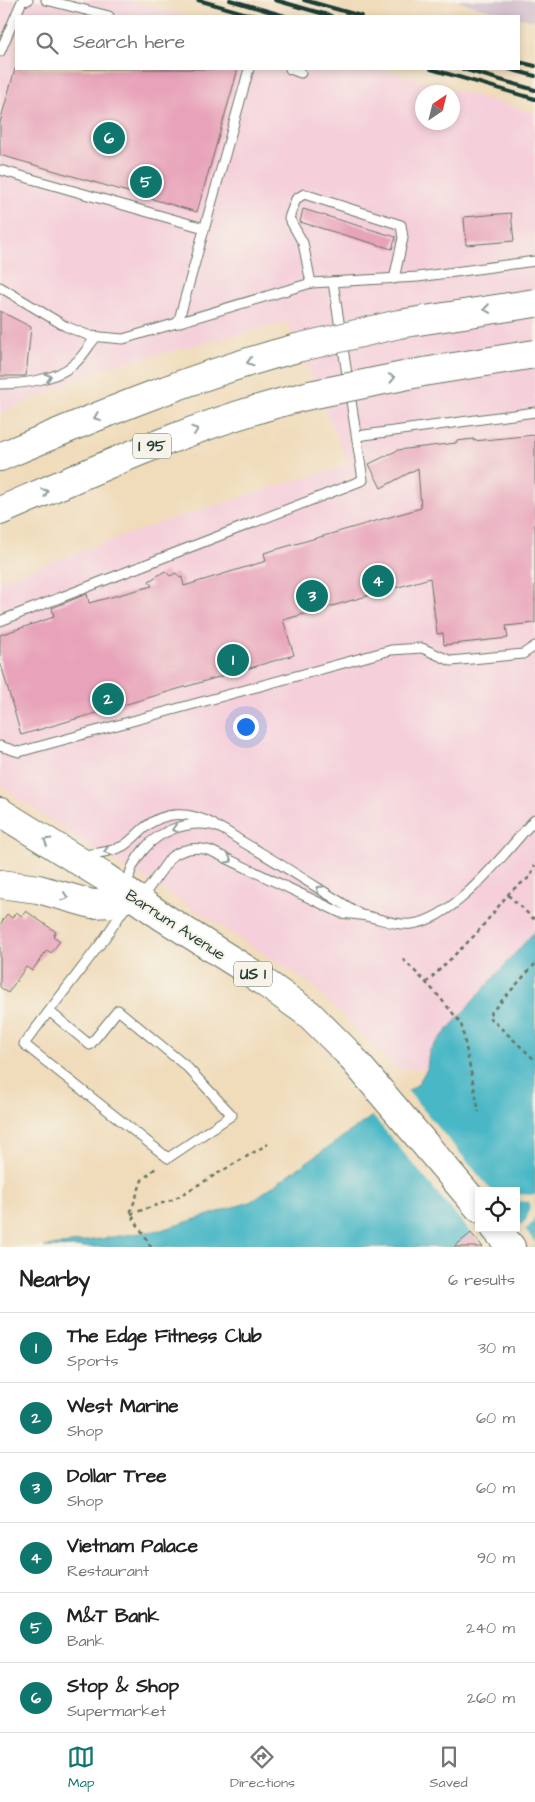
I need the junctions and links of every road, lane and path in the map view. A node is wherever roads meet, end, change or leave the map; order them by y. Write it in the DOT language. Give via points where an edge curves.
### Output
graph roads {
  1 [pos="28,0"];
  2 [pos="46,0"];
  3 [pos="16,15"];
  4 [pos="105,15"];
  5 [pos="15,17"];
  6 [pos="0,52"];
  7 [pos="249,70"];
  8 [pos="292,70"];
  9 [pos="300,73"];
  10 [pos="0,170"];
  11 [pos="204,228"];
  12 [pos="535,261"];
  13 [pos="394,278"];
  14 [pos="333,282"];
  15 [pos="311,283"];
  16 [pos="0,287"];
  17 [pos="535,302"];
  18 [pos="178,322"];
  19 [pos="96,337"];
  20 [pos="535,354"];
  21 [pos="0,384"];
  22 [pos="535,412"];
  23 [pos="357,436"];
  24 [pos="0,457"];
  25 [pos="0,512"];
  26 [pos="0,621"];
  27 [pos="535,646"];
  28 [pos="0,746"];
  29 [pos="0,812"];
  30 [pos="535,819"];
  31 [pos="213,824"];
  32 [pos="72,857"];
  33 [pos="535,865"];
  34 [pos="0,884"];
  35 [pos="508,895"];
  36 [pos="132,896"];
  37 [pos="360,915"];
  38 [pos="535,920"];
  39 [pos="403,959"];
  40 [pos="535,964"];
  41 [pos="426,983"];
  42 [pos="49,1011"];
  43 [pos="535,1060"];
  44 [pos="478,1112"];
  45 [pos="268,1144"];
  46 [pos="168,1158"];
  47 [pos="475,1203"];
  48 [pos="131,1214"];
  49 [pos="498,1232"];
  50 [pos="150,1247"];
  51 [pos="511,1247"];
  1 -- 3 [label="lane" via="22,1"];
  2 -- 4 [label="lane"];
  5 -- 6 [label="lane"];
  7 -- 11 [label="lane"];
  8 -- 9 [label="lane"];
  10 -- 11 [label="lane"];
  11 -- 18 [label="lane"];
  12 -- 13 [label="lane"];
  13 -- 14 [label="lane"];
  13 -- 15 [label="lane" via="403,238 401,226 304,194 296,199 289,218 303,243"];
  14 -- 15 [label="lane"];
  14 -- 23 [label="lane"];
  15 -- 18 [label="lane"];
  16 -- 19 [label="lane" via="65,326"];
  17 -- 24 [label="main road, one-way, bridge" via="415,321 297,348 156,394"];
  18 -- 19 [label="lane" via="123,339"];
  21 -- 19 [label="lane, one-way" via="26,384 60,373 74,364"];
  25 -- 20 [label="main road, I 95, one-way, bridge" via="171,438 239,415 423,372"];
  22 -- 23 [label="lane"];
  23 -- 26 [label="lane" via="363,480"];
  27 -- 28 [label="lane" via="523,654 451,660 422,648 391,650 19,752"];
  32 -- 29 [label="main road, Barnum Avenue / US 1, one-way"];
  30 -- 37 [label="lane" via="478,882 443,912 414,924 395,924"];
  31 -- 32 [label="lane, one-way" via="186,814 170,815 150,824 122,847"];
  31 -- 36 [label="lane, one-way" via="188,825 154,839 141,853 131,872 128,884"];
  37 -- 31 [label="lane, one-way"];
  32 -- 36 [label="main road, Barnum Avenue / US 1"];
  33 -- 35 [label="path" via="530,878"];
  34 -- 36 [label="main road, one-way" via="92,904 112,903"];
  35 -- 38 [label="path"];
  35 -- 41 [label="path" via="476,934"];
  36 -- 37 [label="lane, one-way" via="148,889 176,854 197,848 211,851 341,913"];
  36 -- 42 [label="lane"];
  36 -- 47 [label="main road, Barnum Avenue / US 1" via="247,970 298,1006 330,1034"];
  39 -- 41 [label="path"];
  40 -- 43 [label="path" via="488,1016"];
  41 -- 44 [label="path" via="461,1023"];
  42 -- 46 [label="lane" via="24,1044"];
  42 -- 46 [label="lane" via="90,1045 118,1010 186,1066 232,1115"];
  45 -- 48 [label="path" via="174,1199"];
  46 -- 48 [label="path" via="142,1180"];
  48 -- 50 [label="path"];
  49 -- 51 [label="main road"];
}
